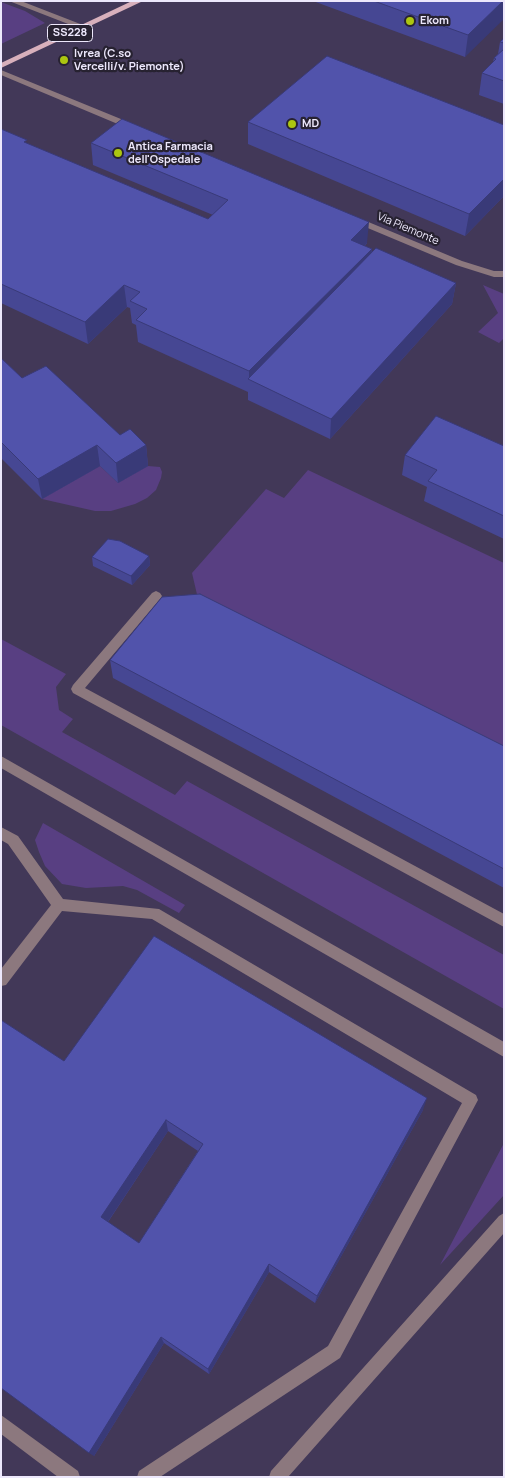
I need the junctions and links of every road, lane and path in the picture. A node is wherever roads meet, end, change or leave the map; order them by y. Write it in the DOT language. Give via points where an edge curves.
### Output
graph roads {
  1 [pos="13,1"];
  2 [pos="139,1"];
  3 [pos="84,27"];
  4 [pos="1,66"];
  5 [pos="1,72"];
  6 [pos="148,133"];
  7 [pos="340,213"];
  8 [pos="504,274"];
  9 [pos="156,596"];
  10 [pos="1,761"];
  11 [pos="1,834"];
  12 [pos="60,905"];
  13 [pos="504,920"];
  14 [pos="1,980"];
  15 [pos="504,1050"];
  16 [pos="504,1220"];
  17 [pos="1,1423"];
  18 [pos="72,1477"];
  19 [pos="145,1477"];
  20 [pos="277,1477"];
  1 -- 3 [label="street"];
  2 -- 3 [label="main road, SS228"];
  3 -- 4 [label="main road, SS228"];
  5 -- 6 [label="street"];
  7 -- 8 [label="street, Via Piemonte" via="459,263"];
  9 -- 13 [label="street" via="77,689"];
  10 -- 15 [label="street"];
  11 -- 12 [label="street" via="13,840"];
  12 -- 14 [label="street"];
  12 -- 19 [label="street" via="154,913 471,1100 334,1352"];
  16 -- 20 [label="street"];
  17 -- 18 [label="street"];
}
